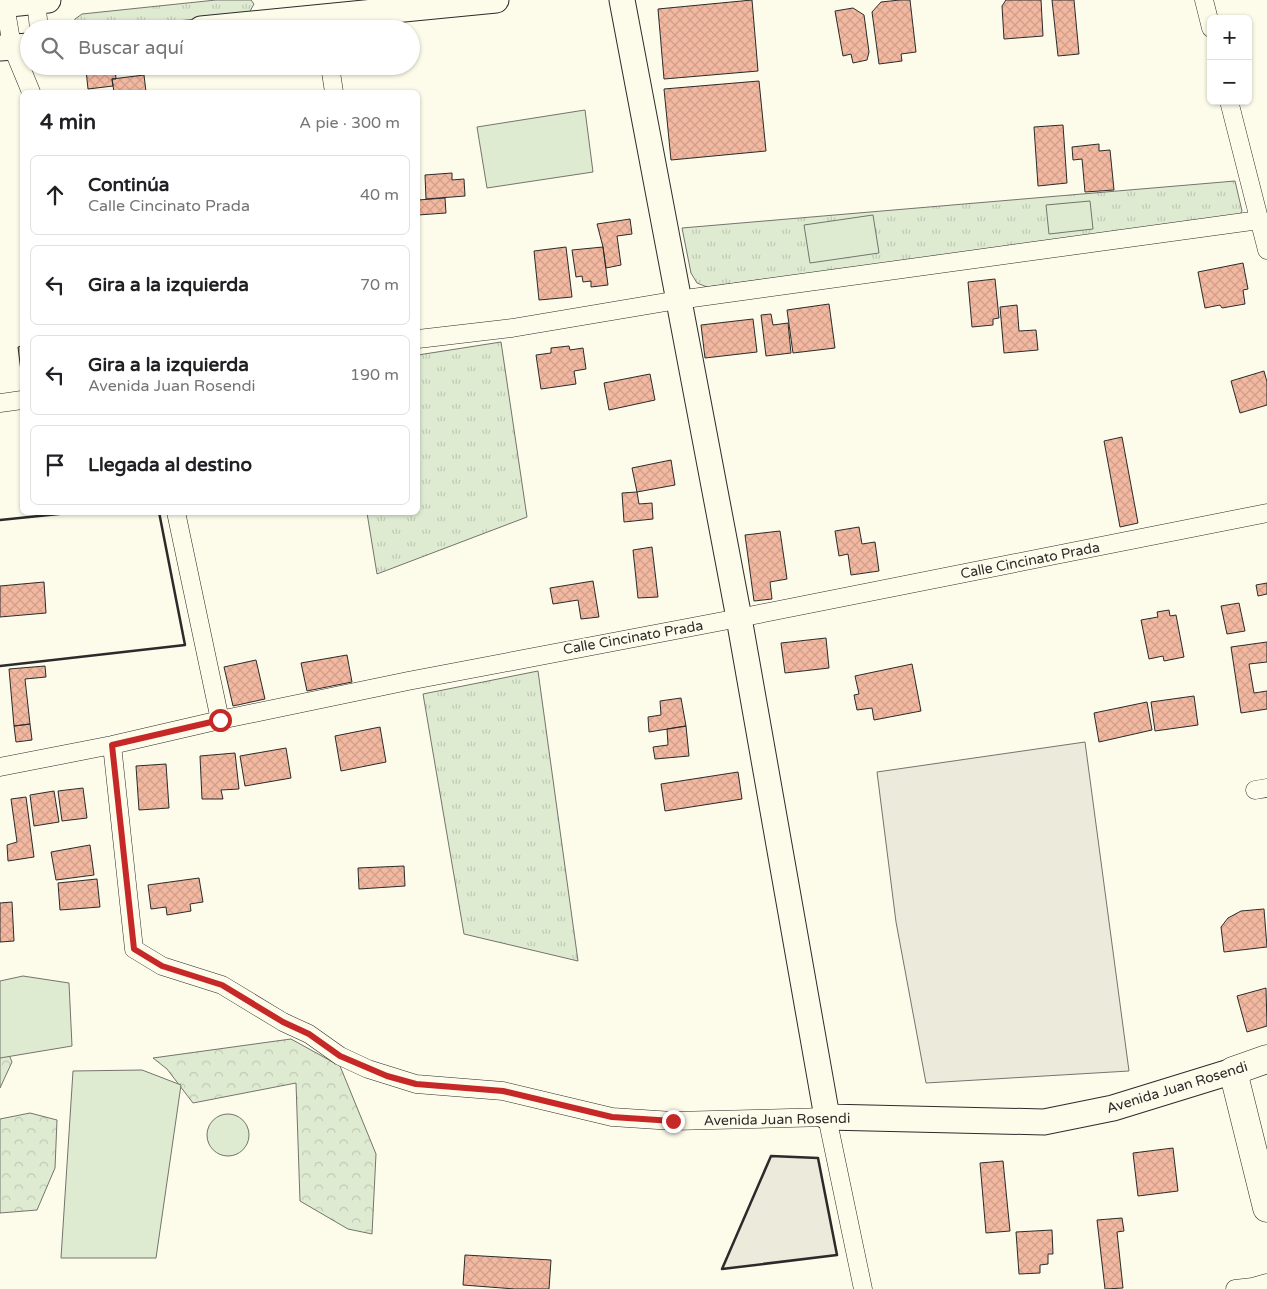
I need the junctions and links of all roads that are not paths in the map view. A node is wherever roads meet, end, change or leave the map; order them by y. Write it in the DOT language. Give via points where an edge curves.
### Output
graph roads {
  1 [pos="40,0"];
  2 [pos="496,0"];
  3 [pos="622,0"];
  4 [pos="1204,0"];
  5 [pos="2,5"];
  6 [pos="322,15"];
  7 [pos="1208,15"];
  8 [pos="39,20"];
  9 [pos="279,20"];
  10 [pos="14,47"];
  11 [pos="20,63"];
  12 [pos="25,75"];
  13 [pos="331,75"];
  14 [pos="30,90"];
  15 [pos="334,90"];
  16 [pos="1230,105"];
  17 [pos="1259,220"];
  18 [pos="1267,250"];
  19 [pos="678,300"];
  20 [pos="420,339"];
  21 [pos="20,400"];
  22 [pos="0,403"];
  23 [pos="1267,513"];
  24 [pos="177,515"];
  25 [pos="739,618"];
  26 [pos="220,720"];
  27 [pos="112,745"];
  28 [pos="0,767"];
  29 [pos="1267,1059"];
  30 [pos="1234,1071"];
  31 [pos="827,1117"];
  32 [pos="1267,1208"];
  33 [pos="1267,1282"];
  34 [pos="863,1289"];
  35 [pos="1235,1289"];
  1 -- 5 [label="main road"];
  1 -- 8 [label="street"];
  2 -- 6 [label="main road"];
  3 -- 19 [label="main road"];
  4 -- 7 [label="street"];
  5 -- 10 [label="street"];
  6 -- 9 [label="main road"];
  10 -- 11 [label="street"];
  12 -- 14 [label="street"];
  13 -- 15 [label="street"];
  16 -- 17 [label="street"];
  17 -- 18 [label="street"];
  17 -- 19 [label="street"];
  19 -- 20 [label="street" via="512,328"];
  19 -- 25 [label="main road"];
  21 -- 22 [label="street"];
  23 -- 25 [label="street, Calle Cincinato Prada"];
  24 -- 26 [label="street"];
  25 -- 26 [label="street, Calle Cincinato Prada" via="521,658"];
  25 -- 31 [label="main road"];
  26 -- 27 [label="street, Calle Cincinato Prada"];
  27 -- 28 [label="street, Calle Cincinato Prada"];
  27 -- 31 [label="street, Avenida Juan Rosendi" via="134,949 162,966 222,985 309,1034 340,1056 368,1069 416,1084 503,1091 612,1117 673,1121"];
  29 -- 30 [label="highway, Avenida Juan Rosendi"];
  30 -- 31 [label="main road, Avenida Juan Rosendi" via="1113,1108 1044,1122"];
  30 -- 32 [label="highway"];
  31 -- 34 [label="street"];
  33 -- 35 [label="street"];
}
